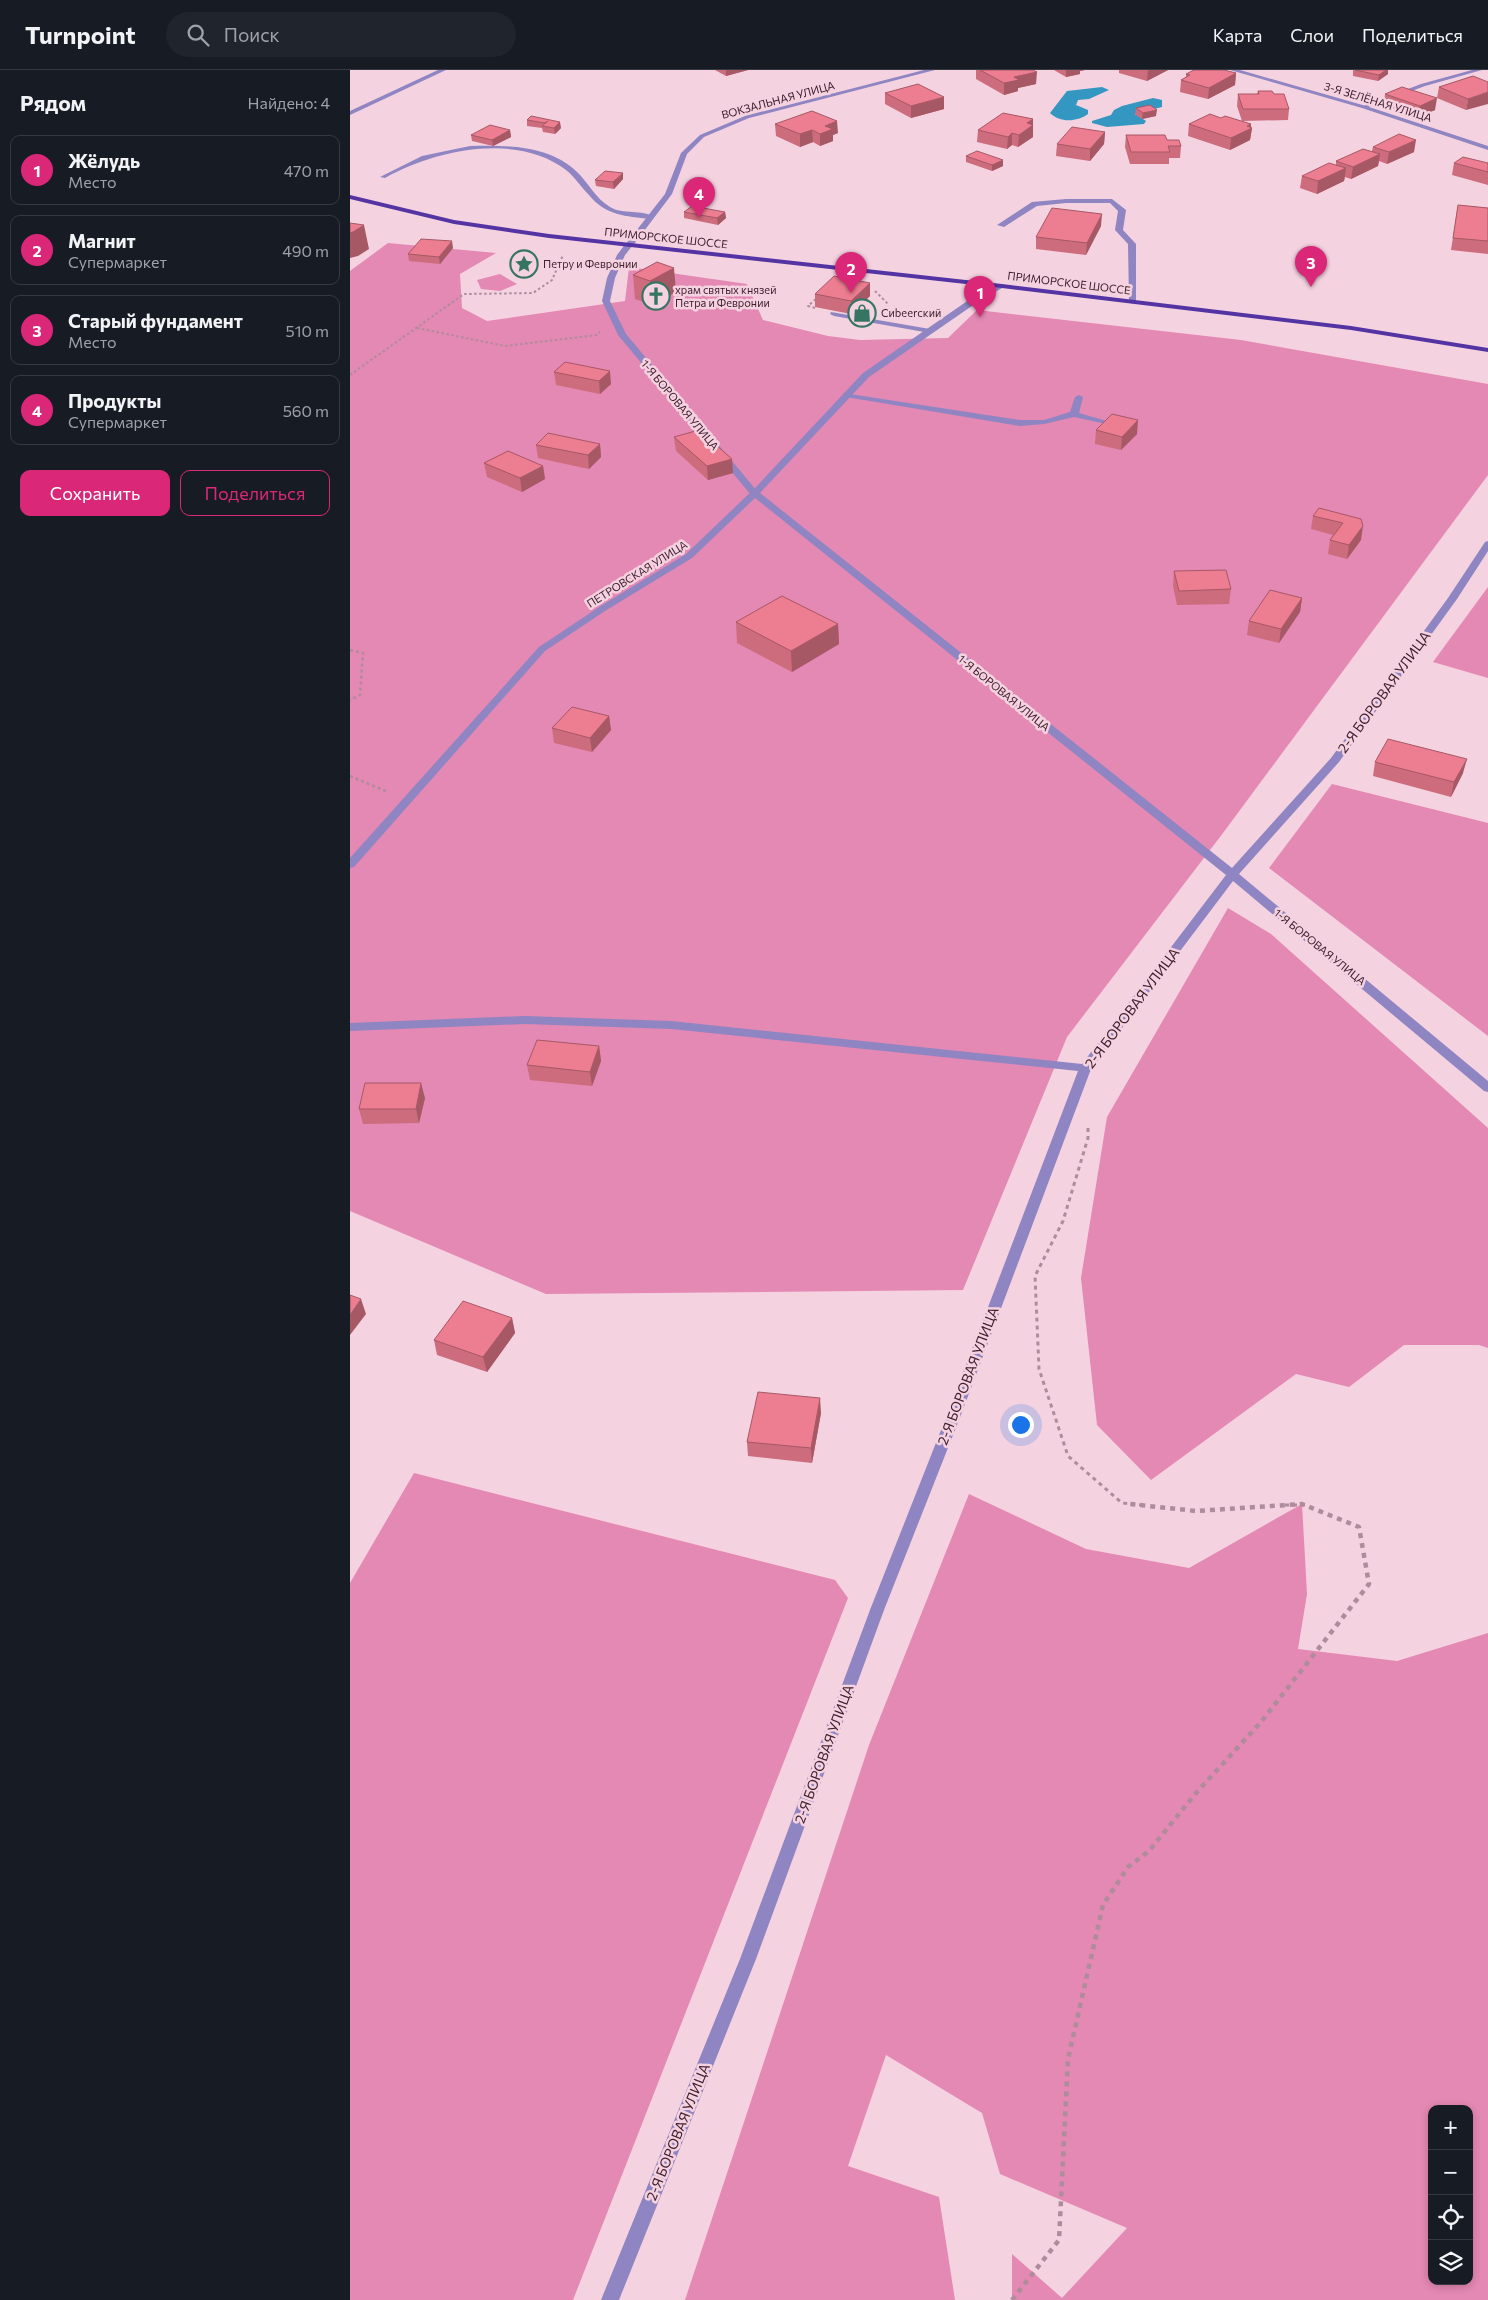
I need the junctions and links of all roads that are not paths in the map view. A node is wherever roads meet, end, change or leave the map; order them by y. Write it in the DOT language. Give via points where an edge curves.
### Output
graph roads {
  1 [pos="443,70"];
  2 [pos="932,70"];
  3 [pos="1233,70"];
  4 [pos="1479,70"];
  5 [pos="1364,107"];
  6 [pos="350,113"];
  7 [pos="1488,148"];
  8 [pos="383,177"];
  9 [pos="350,197"];
  10 [pos="650,217"];
  11 [pos="1001,225"];
  12 [pos="629,245"];
  13 [pos="1002,286"];
  14 [pos="1134,302"];
  15 [pos="834,314"];
  16 [pos="930,331"];
  17 [pos="1488,350"];
  18 [pos="846,395"];
  19 [pos="1079,397"];
  20 [pos="1074,414"];
  21 [pos="1106,422"];
  22 [pos="754,493"];
  23 [pos="1488,544"];
  24 [pos="350,865"];
  25 [pos="1232,875"];
  26 [pos="350,1027"];
  27 [pos="1086,1068"];
  28 [pos="1488,1088"];
  29 [pos="610,2300"];
  1 -- 6 [label="street"];
  2 -- 10 [label="street, ВОКЗАЛЬНАЯ УЛИЦА" via="747,117 702,136 684,153 668,194"];
  3 -- 5 [label="street, 3-Я ЗЕЛЁНАЯ УЛИЦА"];
  4 -- 5 [label="street" via="1422,85"];
  5 -- 7 [label="street, 3-Я ЗЕЛЁНАЯ УЛИЦА"];
  8 -- 10 [label="street" via="439,153 470,149 526,151 568,168 612,211"];
  9 -- 12 [label="main road, ПРИМОРСКОЕ ШОССЕ" via="454,222"];
  10 -- 12 [label="street, ВОКЗАЛЬНАЯ УЛИЦА"];
  11 -- 14 [label="street" via="1035,204 1112,202 1122,210 1119,230 1132,244"];
  12 -- 13 [label="main road, ПРИМОРСКОЕ ШОССЕ"];
  12 -- 22 [label="street, 1-Я БОРОВАЯ УЛИЦА" via="611,278 606,301 622,335"];
  13 -- 14 [label="main road, ПРИМОРСКОЕ ШОССЕ"];
  13 -- 16 [label="street, ПЕТРОВСКАЯ УЛИЦА" via="979,297"];
  14 -- 17 [label="main road, ПРИМОРСКОЕ ШОССЕ" via="1351,328"];
  15 -- 16 [label="street"];
  16 -- 18 [label="street, ПЕТРОВСКАЯ УЛИЦА" via="866,376"];
  18 -- 20 [label="street" via="1020,423 1044,422"];
  18 -- 22 [label="street, ПЕТРОВСКАЯ УЛИЦА"];
  19 -- 20 [label="street"];
  20 -- 21 [label="street"];
  22 -- 24 [label="street, ПЕТРОВСКАЯ УЛИЦА" via="689,556 542,649"];
  22 -- 25 [label="street, 1-Я БОРОВАЯ УЛИЦА"];
  23 -- 25 [label="street, 2-Я БОРОВАЯ УЛИЦА" via="1335,760"];
  25 -- 27 [label="street, 2-Я БОРОВАЯ УЛИЦА"];
  25 -- 28 [label="street, 1-Я БОРОВАЯ УЛИЦА"];
  26 -- 27 [label="street" via="524,1020 671,1025"];
  27 -- 29 [label="street, 2-Я БОРОВАЯ УЛИЦА" via="877,1610 748,1959"];
}
